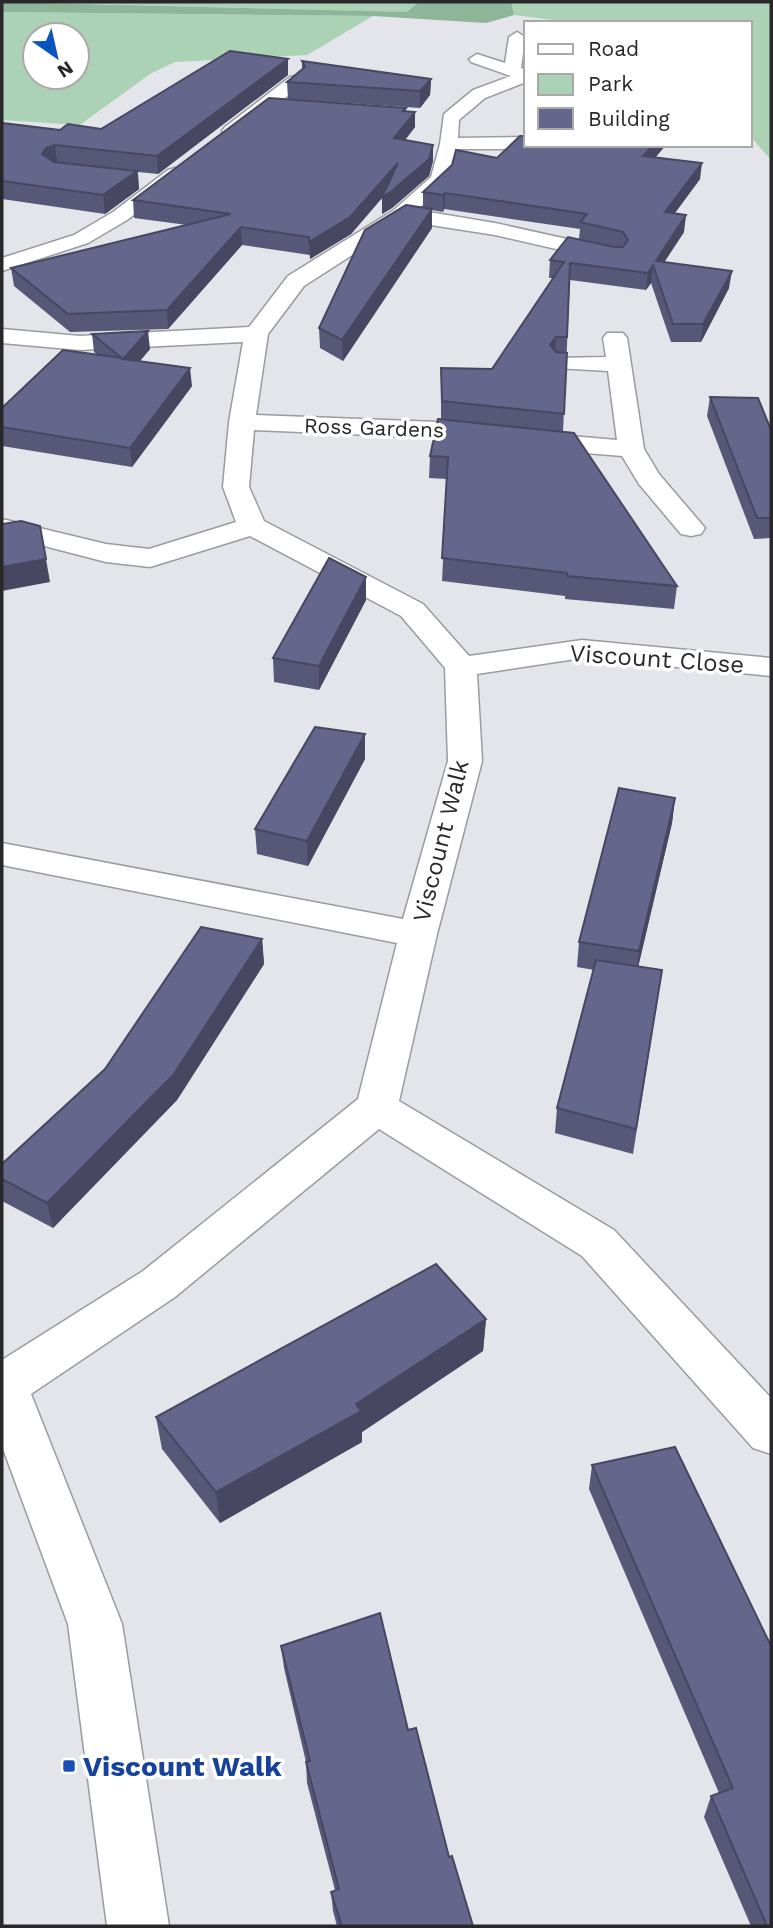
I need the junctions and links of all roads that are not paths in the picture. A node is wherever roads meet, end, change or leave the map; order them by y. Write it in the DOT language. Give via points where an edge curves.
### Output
graph roads {
  1 [pos="517,37"];
  2 [pos="477,59"];
  3 [pos="521,74"];
  4 [pos="296,81"];
  5 [pos="265,105"];
  6 [pos="292,107"];
  7 [pos="445,126"];
  8 [pos="524,143"];
  9 [pos="212,145"];
  10 [pos="192,160"];
  11 [pos="136,180"];
  12 [pos="162,183"];
  13 [pos="401,214"];
  14 [pos="613,256"];
  15 [pos="2,265"];
  16 [pos="256,334"];
  17 [pos="2,335"];
  18 [pos="615,338"];
  19 [pos="564,363"];
  20 [pos="619,364"];
  21 [pos="242,422"];
  22 [pos="631,449"];
  23 [pos="253,526"];
  24 [pos="2,527"];
  25 [pos="691,528"];
  26 [pos="460,667"];
  27 [pos="771,667"];
  28 [pos="2,854"];
  29 [pos="418,934"];
  30 [pos="377,1107"];
  31 [pos="3,1383"];
  32 [pos="771,1432"];
  33 [pos="138,1926"];
  1 -- 3 [label="street"];
  2 -- 3 [label="street"];
  3 -- 7 [label="street" via="479,94"];
  4 -- 5 [label="street"];
  5 -- 6 [label="street"];
  5 -- 9 [label="street"];
  7 -- 8 [label="street"];
  7 -- 13 [label="street" via="440,178"];
  10 -- 12 [label="street"];
  11 -- 12 [label="street"];
  12 -- 15 [label="street" via="81,239"];
  13 -- 14 [label="street" via="495,229"];
  13 -- 16 [label="street" via="296,281"];
  16 -- 17 [label="street" via="80,343"];
  16 -- 21 [label="street"];
  18 -- 20 [label="street"];
  19 -- 20 [label="street"];
  20 -- 22 [label="street"];
  21 -- 22 [label="street, Ross Gardens" via="464,431"];
  21 -- 23 [label="street" via="236,487"];
  22 -- 25 [label="street" via="648,478"];
  23 -- 24 [label="street" via="150,558"];
  23 -- 26 [label="street" via="412,610"];
  26 -- 27 [label="street, Viscount Close" via="582,649"];
  26 -- 29 [label="street, Viscount Walk" via="465,761"];
  28 -- 29 [label="street, Viscount Walk"];
  29 -- 30 [label="street, Viscount Walk"];
  30 -- 31 [label="street" via="159,1284"];
  30 -- 32 [label="street" via="598,1244"];
  31 -- 33 [label="street" via="95,1624"];
}
